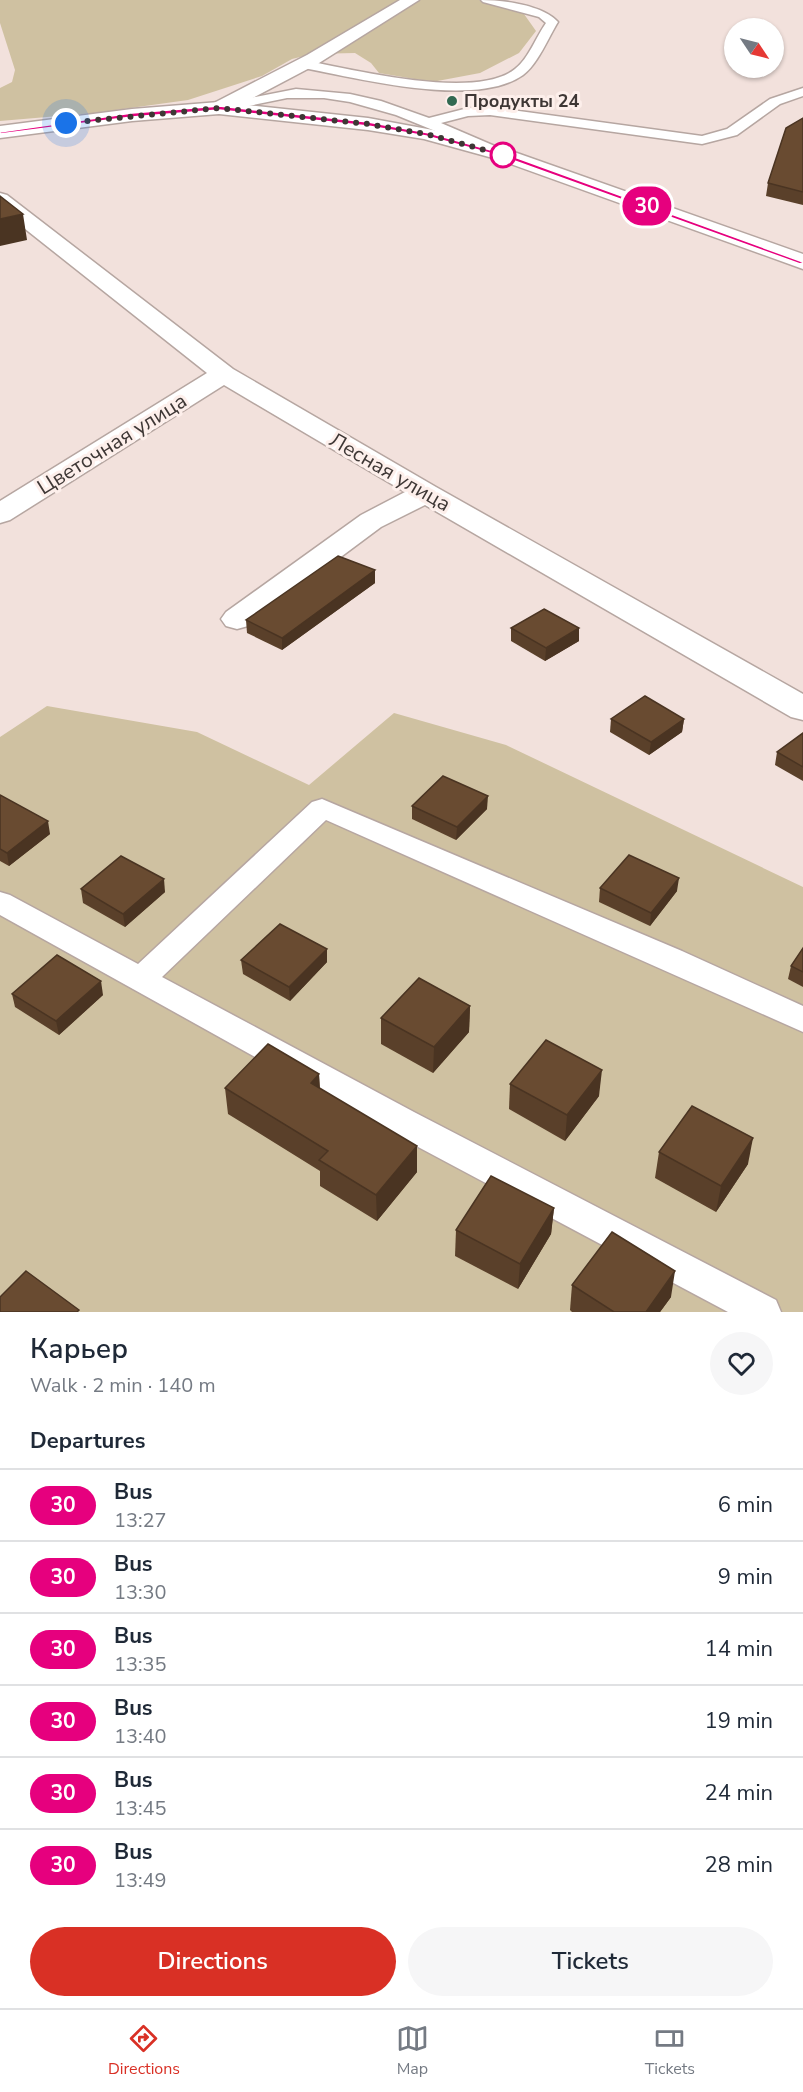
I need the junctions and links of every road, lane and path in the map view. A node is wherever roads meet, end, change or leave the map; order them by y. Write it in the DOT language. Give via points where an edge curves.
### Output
graph roads {
  1 [pos="411,0"];
  2 [pos="487,0"];
  3 [pos="303,64"];
  4 [pos="803,92"];
  5 [pos="219,108"];
  6 [pos="428,122"];
  7 [pos="0,132"];
  8 [pos="507,156"];
  9 [pos="0,199"];
  10 [pos="803,262"];
  11 [pos="224,374"];
  12 [pos="426,494"];
  13 [pos="0,514"];
  14 [pos="237,619"];
  15 [pos="803,709"];
  16 [pos="0,902"];
  17 [pos="141,979"];
  18 [pos="803,1020"];
  19 [pos="763,1312"];
  1 -- 3 [label="street"];
  2 -- 3 [label="lane" via="543,15 552,22 519,72 498,82 436,86"];
  3 -- 5 [label="street"];
  4 -- 6 [label="lane" via="786,94 738,131 720,139 702,140 490,111"];
  5 -- 6 [label="lane" via="295,93 347,96 397,108"];
  5 -- 7 [label="street"];
  5 -- 8 [label="street" via="368,124 426,134"];
  6 -- 8 [label="lane"];
  8 -- 10 [label="street"];
  9 -- 11 [label="street, Лесная улица"];
  11 -- 12 [label="street, Лесная улица"];
  11 -- 13 [label="street, Цветочная улица"];
  12 -- 14 [label="street" via="371,521"];
  12 -- 15 [label="street, Лесная улица"];
  16 -- 17 [label="lane"];
  17 -- 18 [label="lane" via="322,808"];
  17 -- 19 [label="lane"];
}
